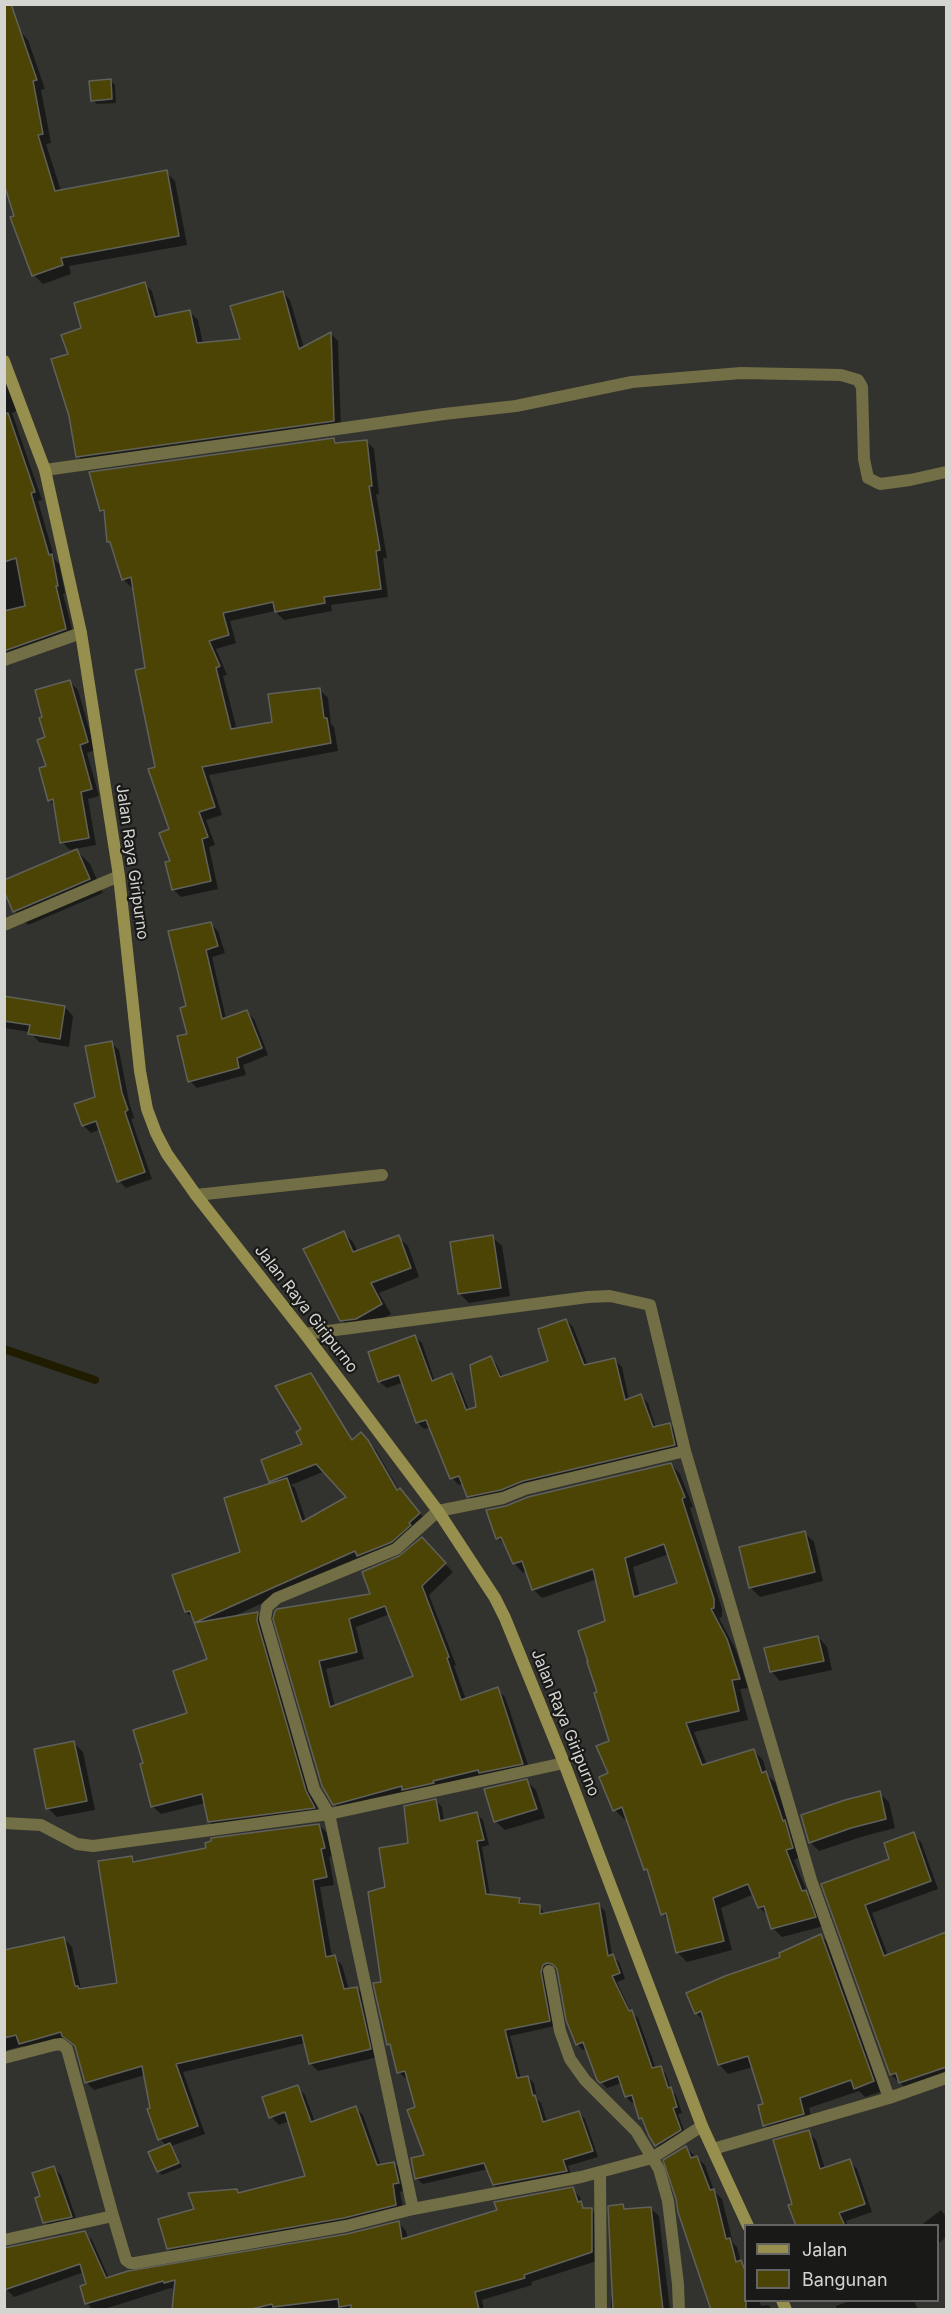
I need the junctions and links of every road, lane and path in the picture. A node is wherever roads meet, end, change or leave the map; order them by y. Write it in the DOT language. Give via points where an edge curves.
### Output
graph roads {
  1 [pos="4,361"];
  2 [pos="45,470"];
  3 [pos="946,472"];
  4 [pos="81,633"];
  5 [pos="4,660"];
  6 [pos="119,876"];
  7 [pos="4,925"];
  8 [pos="382,1175"];
  9 [pos="196,1195"];
  10 [pos="305,1334"];
  11 [pos="685,1452"];
  12 [pos="438,1511"];
  13 [pos="564,1763"];
  14 [pos="329,1814"];
  15 [pos="4,1823"];
  16 [pos="549,1971"];
  17 [pos="4,2058"];
  18 [pos="946,2078"];
  19 [pos="889,2098"];
  20 [pos="702,2126"];
  21 [pos="713,2149"];
  22 [pos="648,2159"];
  23 [pos="600,2172"];
  24 [pos="413,2209"];
  25 [pos="113,2216"];
  26 [pos="747,2224"];
  27 [pos="4,2240"];
  28 [pos="601,2310"];
  29 [pos="679,2310"];
  1 -- 2 [label="main road, Jalan Raya Giripurno"];
  2 -- 3 [label="street" via="516,406 632,382 741,373 841,375 858,380 862,387 868,478 880,484"];
  2 -- 4 [label="main road, Jalan Raya Giripurno"];
  4 -- 5 [label="street"];
  4 -- 6 [label="main road, Jalan Raya Giripurno"];
  6 -- 7 [label="street"];
  6 -- 9 [label="main road, Jalan Raya Giripurno" via="142,1089 156,1133"];
  8 -- 9 [label="street"];
  9 -- 10 [label="main road, Jalan Raya Giripurno"];
  10 -- 11 [label="street" via="588,1297 616,1297 650,1305"];
  10 -- 12 [label="main road, Jalan Raya Giripurno"];
  11 -- 12 [label="street"];
  11 -- 19 [label="street" via="811,1880"];
  12 -- 13 [label="main road, Jalan Raya Giripurno" via="495,1598"];
  12 -- 14 [label="street" via="396,1549 277,1598 267,1607 265,1619 314,1789"];
  13 -- 14 [label="street"];
  13 -- 20 [label="main road, Jalan Raya Giripurno"];
  14 -- 15 [label="street" via="93,1846 77,1844 40,1825"];
  14 -- 24 [label="street"];
  16 -- 22 [label="street" via="560,2031 570,2060 636,2132"];
  17 -- 25 [label="street" via="61,2044 67,2049"];
  18 -- 19 [label="street"];
  19 -- 21 [label="street"];
  20 -- 21 [label="main road, Jalan Raya Giripurno"];
  20 -- 22 [label="street"];
  21 -- 26 [label="main road, Jalan Raya Giripurno"];
  22 -- 23 [label="street"];
  22 -- 29 [label="street" via="659,2169 668,2201"];
  23 -- 24 [label="street"];
  23 -- 28 [label="street"];
  24 -- 25 [label="street" via="346,2226 132,2264 126,2260"];
  25 -- 27 [label="street"];
}
